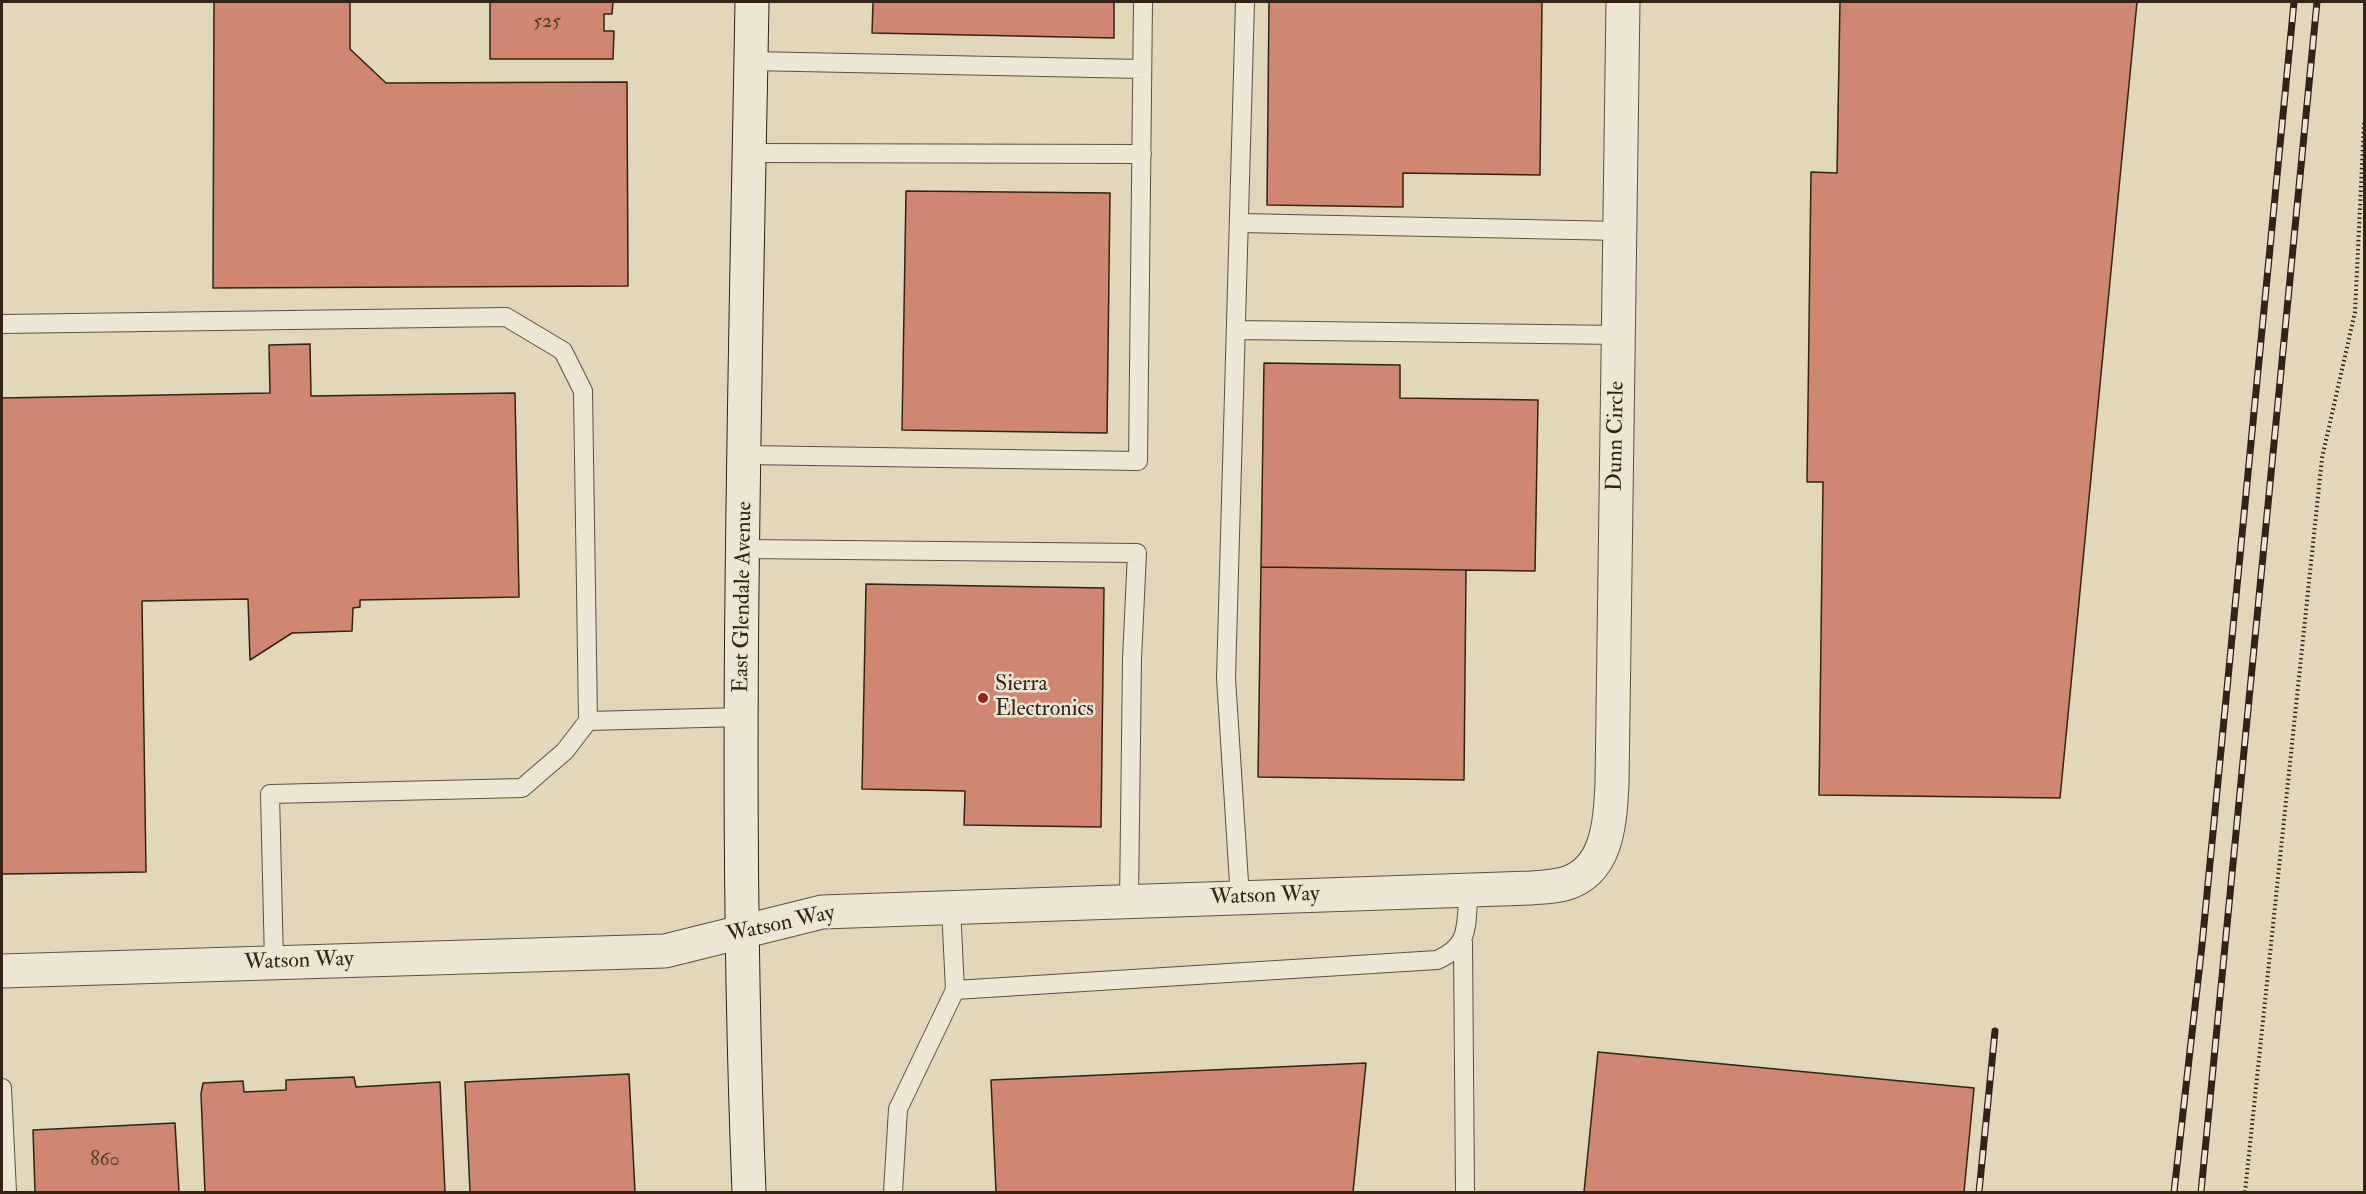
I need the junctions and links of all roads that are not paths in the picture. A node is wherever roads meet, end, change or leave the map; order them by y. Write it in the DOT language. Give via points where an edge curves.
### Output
graph roads {
  1 [pos="752,2"];
  2 [pos="1143,2"];
  3 [pos="1245,2"];
  4 [pos="1623,2"];
  5 [pos="751,62"];
  6 [pos="1142,69"];
  7 [pos="750,153"];
  8 [pos="1142,154"];
  9 [pos="1240,223"];
  10 [pos="1620,231"];
  11 [pos="2,324"];
  12 [pos="1237,330"];
  13 [pos="1619,335"];
  14 [pos="745,455"];
  15 [pos="744,549"];
  16 [pos="742,717"];
  17 [pos="588,721"];
  18 [pos="1593,866"];
  19 [pos="1469,890"];
  20 [pos="1240,898"];
  21 [pos="1129,902"];
  22 [pos="951,908"];
  23 [pos="742,933"];
  24 [pos="1463,942"];
  25 [pos="274,962"];
  26 [pos="2,971"];
  27 [pos="955,990"];
  28 [pos="2,1088"];
  29 [pos="7,1192"];
  30 [pos="749,1192"];
  31 [pos="893,1192"];
  32 [pos="1465,1192"];
  1 -- 5 [label="street, East Glendale Avenue"];
  2 -- 6 [label="lane"];
  3 -- 9 [label="lane"];
  4 -- 10 [label="street, Dunn Circle"];
  5 -- 6 [label="lane"];
  5 -- 7 [label="street, East Glendale Avenue"];
  6 -- 8 [label="lane"];
  7 -- 8 [label="lane"];
  7 -- 14 [label="street, East Glendale Avenue"];
  8 -- 14 [label="lane" via="1138,461"];
  9 -- 10 [label="lane"];
  9 -- 12 [label="lane"];
  10 -- 13 [label="street, Dunn Circle"];
  11 -- 17 [label="lane" via="506,317 563,351 583,391"];
  12 -- 13 [label="lane"];
  12 -- 20 [label="lane" via="1226,678"];
  13 -- 18 [label="street, Dunn Circle" via="1612,783 1610,818"];
  14 -- 15 [label="street, East Glendale Avenue"];
  15 -- 16 [label="street, East Glendale Avenue"];
  15 -- 21 [label="lane" via="1137,554"];
  16 -- 17 [label="lane"];
  16 -- 23 [label="street, East Glendale Avenue"];
  17 -- 25 [label="lane" via="565,751 522,788 270,794"];
  18 -- 19 [label="street, Watson Way" via="1564,884"];
  19 -- 20 [label="street, Watson Way"];
  19 -- 24 [label="lane"];
  20 -- 21 [label="street, Watson Way"];
  21 -- 22 [label="street, Watson Way"];
  22 -- 23 [label="street, Watson Way" via="822,912"];
  22 -- 27 [label="lane"];
  23 -- 25 [label="street, Watson Way" via="665,951"];
  23 -- 30 [label="street, East Glendale Avenue"];
  24 -- 27 [label="lane" via="1453,953 1437,960"];
  24 -- 32 [label="lane"];
  25 -- 26 [label="street, Watson Way"];
  27 -- 31 [label="lane" via="898,1109"];
  28 -- 29 [label="lane"];
}
